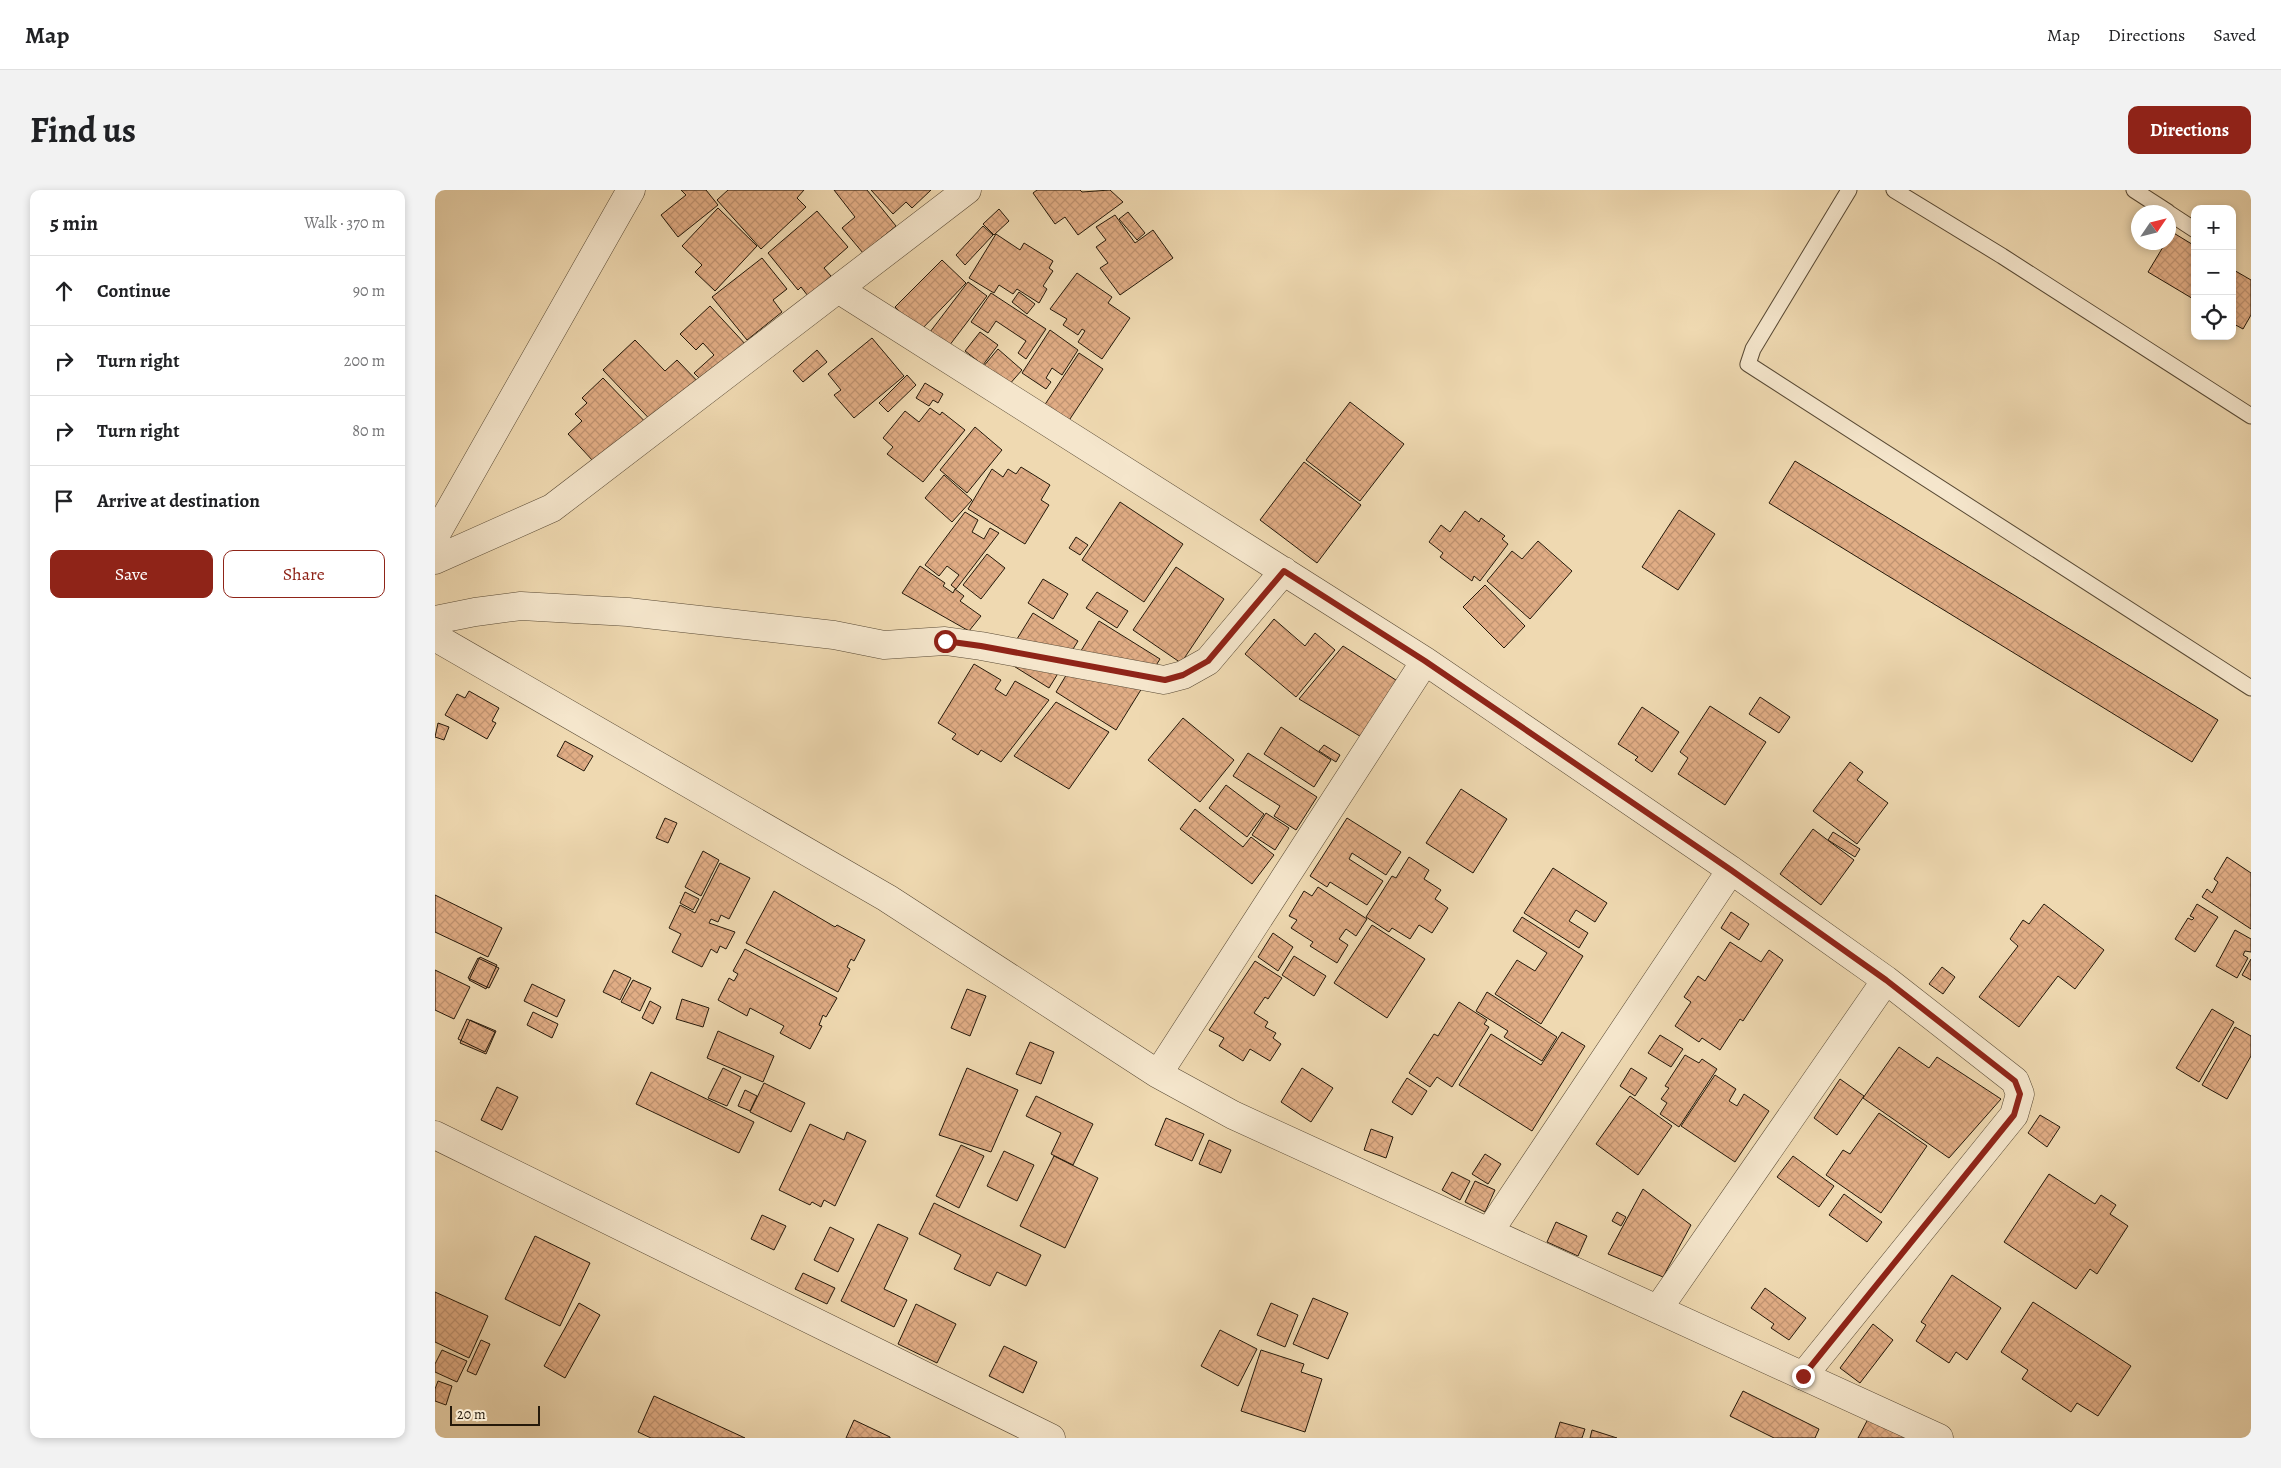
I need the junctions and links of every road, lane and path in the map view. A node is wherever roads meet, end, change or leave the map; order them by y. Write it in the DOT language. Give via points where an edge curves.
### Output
graph roads {
  1 [pos="631,190"];
  2 [pos="967,190"];
  3 [pos="1849,190"];
  4 [pos="1894,190"];
  5 [pos="2134,190"];
  6 [pos="2157,205"];
  7 [pos="2176,217"];
  8 [pos="2191,227"];
  9 [pos="838,289"];
  10 [pos="2251,416"];
  11 [pos="435,536"];
  12 [pos="435,560"];
  13 [pos="1284,571"];
  14 [pos="435,620"];
  15 [pos="435,637"];
  16 [pos="1425,661"];
  17 [pos="2251,688"];
  18 [pos="1731,870"];
  19 [pos="1886,980"];
  20 [pos="1158,1074"];
  21 [pos="435,1136"];
  22 [pos="1489,1232"];
  23 [pos="1658,1309"];
  24 [pos="1803,1376"];
  25 [pos="1051,1438"];
  26 [pos="1939,1438"];
  1 -- 11 [label="street"];
  2 -- 9 [label="street"];
  3 -- 17 [label="lane" via="1753,349 1748,364"];
  4 -- 10 [label="lane" via="2011,261"];
  5 -- 6 [label="lane"];
  7 -- 8 [label="lane"];
  9 -- 12 [label="street" via="552,508"];
  9 -- 13 [label="street"];
  13 -- 14 [label="street" via="1208,661 1183,675 1165,680 945,641 884,645 834,635 628,612 521,606"];
  13 -- 16 [label="street"];
  15 -- 20 [label="street" via="887,898"];
  16 -- 18 [label="street"];
  16 -- 20 [label="street"];
  18 -- 19 [label="street"];
  18 -- 22 [label="street"];
  19 -- 23 [label="street"];
  19 -- 24 [label="street" via="2015,1081 2020,1094 2014,1115"];
  20 -- 22 [label="street" via="1233,1115"];
  21 -- 25 [label="street"];
  22 -- 23 [label="street"];
  23 -- 24 [label="street"];
  24 -- 26 [label="street"];
}
